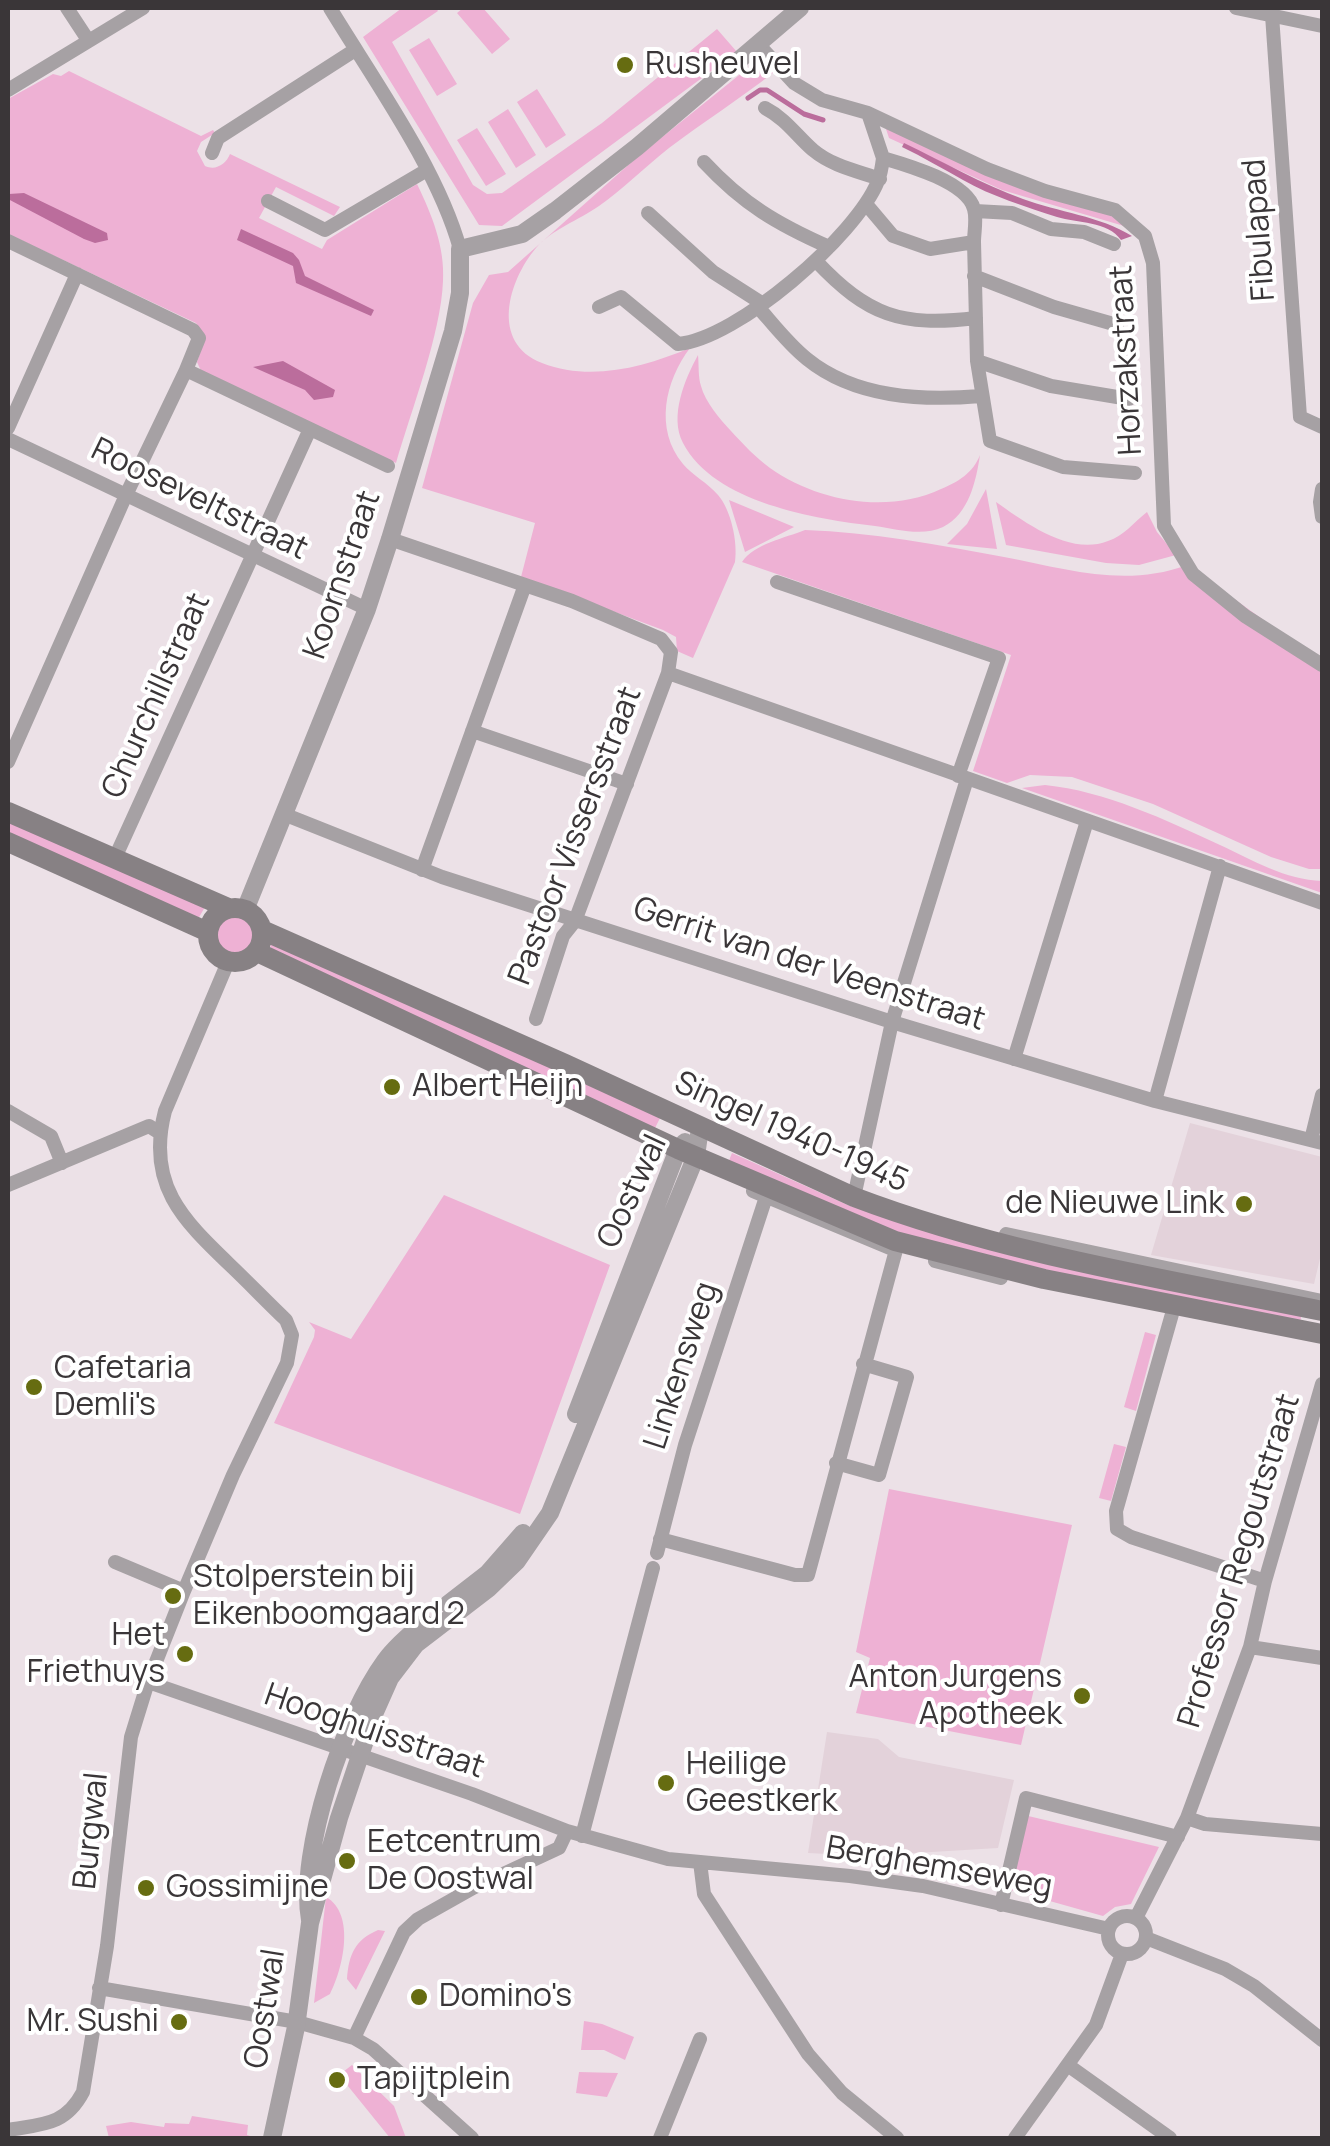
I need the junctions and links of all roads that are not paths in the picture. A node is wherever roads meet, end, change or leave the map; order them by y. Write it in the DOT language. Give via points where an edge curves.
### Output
graph roads {
  1 [pos="68,8"];
  2 [pos="143,8"];
  3 [pos="330,8"];
  4 [pos="800,8"];
  5 [pos="1236,8"];
  6 [pos="1272,15"];
  7 [pos="1322,26"];
  8 [pos="88,40"];
  9 [pos="758,44"];
  10 [pos="355,50"];
  11 [pos="8,90"];
  12 [pos="765,108"];
  13 [pos="868,113"];
  14 [pos="212,153"];
  15 [pos="883,158"];
  16 [pos="704,162"];
  17 [pos="427,170"];
  18 [pos="880,179"];
  19 [pos="268,201"];
  20 [pos="866,204"];
  21 [pos="975,211"];
  22 [pos="648,214"];
  23 [pos="8,242"];
  24 [pos="974,242"];
  25 [pos="1114,244"];
  26 [pos="829,247"];
  27 [pos="460,249"];
  28 [pos="816,261"];
  29 [pos="77,274"];
  30 [pos="974,276"];
  31 [pos="600,306"];
  32 [pos="760,306"];
  33 [pos="976,318"];
  34 [pos="1117,325"];
  35 [pos="977,361"];
  36 [pos="186,370"];
  37 [pos="981,396"];
  38 [pos="1129,399"];
  39 [pos="1322,426"];
  40 [pos="8,428"];
  41 [pos="310,429"];
  42 [pos="8,439"];
  43 [pos="388,466"];
  44 [pos="1135,473"];
  45 [pos="1322,489"];
  46 [pos="126,495"];
  47 [pos="1322,516"];
  48 [pos="390,539"];
  49 [pos="251,556"];
  50 [pos="776,582"];
  51 [pos="524,585"];
  52 [pos="367,609"];
  53 [pos="1322,665"];
  54 [pos="668,674"];
  55 [pos="472,731"];
  56 [pos="8,762"];
  57 [pos="963,777"];
  58 [pos="627,784"];
  59 [pos="8,812"];
  60 [pos="286,815"];
  61 [pos="1087,821"];
  62 [pos="8,842"];
  63 [pos="114,860"];
  64 [pos="1220,866"];
  65 [pos="422,870"];
  66 [pos="1322,902"];
  67 [pos="237,909"];
  68 [pos="575,921"];
  69 [pos="262,930"];
  70 [pos="208,932"];
  71 [pos="257,952"];
  72 [pos="228,962"];
  73 [pos="536,1019"];
  74 [pos="892,1022"];
  75 [pos="1014,1059"];
  76 [pos="1322,1096"];
  77 [pos="1155,1101"];
  78 [pos="8,1111"];
  79 [pos="700,1128"];
  80 [pos="160,1132"];
  81 [pos="1317,1141"];
  82 [pos="695,1156"];
  83 [pos="62,1163"];
  84 [pos="8,1185"];
  85 [pos="856,1192"];
  86 [pos="766,1197"];
  87 [pos="896,1250"];
  88 [pos="1322,1301"];
  89 [pos="1322,1310"];
  90 [pos="1172,1314"];
  91 [pos="1256,1321"];
  92 [pos="1322,1334"];
  93 [pos="863,1364"];
  94 [pos="1322,1384"];
  95 [pos="836,1463"];
  96 [pos="657,1554"];
  97 [pos="115,1562"];
  98 [pos="1266,1580"];
  99 [pos="184,1591"];
  100 [pos="454,1607"];
  101 [pos="1250,1648"];
  102 [pos="1322,1658"];
  103 [pos="148,1682"];
  104 [pos="340,1750"];
  105 [pos="360,1756"];
  106 [pos="1187,1818"];
  107 [pos="566,1832"];
  108 [pos="1322,1834"];
  109 [pos="582,1836"];
  110 [pos="1178,1837"];
  111 [pos="700,1862"];
  112 [pos="1001,1905"];
  113 [pos="1136,1918"];
  114 [pos="310,1923"];
  115 [pos="1108,1929"];
  116 [pos="1146,1938"];
  117 [pos="1122,1954"];
  118 [pos="99,1988"];
  119 [pos="297,2022"];
  120 [pos="354,2038"];
  121 [pos="700,2039"];
  122 [pos="1322,2040"];
  123 [pos="1068,2066"];
  124 [pos="281,2104"];
  125 [pos="8,2130"];
  126 [pos="272,2138"];
  127 [pos="284,2138"];
  128 [pos="472,2138"];
  129 [pos="660,2138"];
  130 [pos="897,2138"];
  131 [pos="1015,2138"];
  132 [pos="1170,2138"];
  1 -- 8 [label="street"];
  2 -- 8 [label="street"];
  3 -- 10 [label="street"];
  4 -- 9 [label="street"];
  5 -- 6 [label="street"];
  6 -- 7 [label="street"];
  6 -- 39 [label="street, Fibulapad" via="1300,418"];
  8 -- 11 [label="street"];
  9 -- 13 [label="street, Horzakstraat" via="794,83 822,100"];
  9 -- 27 [label="street" via="522,234"];
  10 -- 14 [label="street" via="218,138"];
  10 -- 17 [label="street"];
  12 -- 18 [label="street" via="833,164"];
  13 -- 15 [label="street"];
  13 -- 53 [label="street, Horzakstraat" via="987,169 1115,210 1145,236 1152,263 1164,526 1193,574"];
  15 -- 18 [label="street"];
  15 -- 21 [label="street" via="965,192"];
  16 -- 26 [label="street" via="732,193 779,225"];
  17 -- 19 [label="street" via="325,230"];
  17 -- 27 [label="street"];
  18 -- 20 [label="street"];
  20 -- 24 [label="street" via="893,236 930,249"];
  20 -- 26 [label="street"];
  21 -- 24 [label="street"];
  21 -- 25 [label="street" via="1012,213"];
  22 -- 32 [label="street"];
  23 -- 29 [label="street"];
  24 -- 30 [label="street"];
  26 -- 28 [label="street"];
  27 -- 48 [label="street, Koornstraat" via="452,330"];
  28 -- 32 [label="street"];
  28 -- 33 [label="street" via="844,291 912,322"];
  29 -- 36 [label="street" via="193,330 198,338"];
  29 -- 40 [label="street"];
  30 -- 33 [label="street"];
  30 -- 34 [label="street"];
  31 -- 32 [label="street" via="622,297 678,344 696,342"];
  32 -- 37 [label="street" via="808,360 850,383 903,397"];
  33 -- 35 [label="street"];
  35 -- 37 [label="street"];
  35 -- 38 [label="street" via="1052,386"];
  36 -- 41 [label="street"];
  36 -- 46 [label="street"];
  37 -- 44 [label="street" via="990,442 1063,466"];
  41 -- 43 [label="street"];
  41 -- 49 [label="street, Churchillstraat"];
  42 -- 46 [label="street, Rooseveltstraat"];
  45 -- 47 [label="street"];
  46 -- 49 [label="street, Rooseveltstraat"];
  46 -- 56 [label="street"];
  48 -- 51 [label="street"];
  48 -- 52 [label="street, Koornstraat"];
  49 -- 52 [label="street, Rooseveltstraat"];
  49 -- 63 [label="street, Churchillstraat"];
  50 -- 57 [label="street" via="999,658"];
  51 -- 54 [label="street" via="661,638 671,652"];
  51 -- 55 [label="street"];
  52 -- 60 [label="street, Koornstraat"];
  54 -- 57 [label="street"];
  54 -- 58 [label="street, Pastoor Vissersstraat"];
  55 -- 58 [label="street"];
  55 -- 65 [label="street"];
  57 -- 61 [label="street"];
  57 -- 74 [label="street"];
  58 -- 68 [label="street, Pastoor Vissersstraat"];
  59 -- 63 [label="main road"];
  60 -- 65 [label="street, Gerrit van der Veenstraat"];
  60 -- 67 [label="street, Koornstraat"];
  61 -- 64 [label="street"];
  61 -- 75 [label="street"];
  62 -- 70 [label="main road"];
  63 -- 67 [label="main road"];
  64 -- 66 [label="street"];
  64 -- 77 [label="street"];
  65 -- 68 [label="street, Gerrit van der Veenstraat"];
  67 -- 69 [label="main road" via="253,914"];
  67 -- 70 [label="main road" via="214,917"];
  68 -- 73 [label="street, Pastoor Vissersstraat" via="563,936"];
  68 -- 74 [label="street, Gerrit van der Veenstraat"];
  69 -- 71 [label="main road"];
  69 -- 79 [label="main road, Singel 1940-1945"];
  70 -- 72 [label="main road" via="210,947"];
  71 -- 72 [label="main road" via="244,962"];
  71 -- 82 [label="main road, Singel 1940-1945"];
  72 -- 80 [label="street"];
  74 -- 75 [label="street, Gerrit van der Veenstraat"];
  74 -- 85 [label="street"];
  75 -- 77 [label="street, Gerrit van der Veenstraat"];
  76 -- 81 [label="street"];
  77 -- 81 [label="street, Gerrit van der Veenstraat"];
  78 -- 83 [label="street" via="51,1136"];
  79 -- 82 [label="street, Oostwal"];
  79 -- 85 [label="main road, Singel 1940-1945"];
  80 -- 83 [label="street" via="149,1126"];
  80 -- 99 [label="street, Burgwal" via="165,1179 184,1219 286,1320 292,1335 287,1363"];
  82 -- 86 [label="street, Singel 1940-1945" via="717,1176"];
  82 -- 91 [label="main road, Singel 1940-1945" via="896,1241"];
  82 -- 100 [label="street, Oostwal" via="534,1518"];
  83 -- 84 [label="street"];
  85 -- 88 [label="street, Singel 1940-1945" via="1010,1236"];
  85 -- 89 [label="main road, Singel 1940-1945" via="974,1237"];
  86 -- 87 [label="street, Singel 1940-1945"];
  86 -- 96 [label="street, Linkensweg" via="685,1444"];
  87 -- 90 [label="street, Singel 1940-1945"];
  87 -- 93 [label="street"];
  90 -- 91 [label="street, Singel 1940-1945" via="1236,1327"];
  90 -- 98 [label="street" via="1116,1510 1117,1529"];
  91 -- 92 [label="main road, Singel 1940-1945"];
  93 -- 95 [label="street"];
  93 -- 95 [label="street" via="907,1377 879,1476"];
  94 -- 98 [label="street, Professor Regoutstraat"];
  95 -- 96 [label="street" via="808,1575"];
  96 -- 109 [label="street, Linkensweg"];
  97 -- 99 [label="street"];
  98 -- 101 [label="street, Professor Regoutstraat"];
  99 -- 103 [label="street, Burgwal"];
  100 -- 104 [label="street, Oostwal" via="404,1639 385,1660"];
  100 -- 105 [label="street, Oostwal" via="390,1678"];
  101 -- 102 [label="street"];
  101 -- 106 [label="street, Professor Regoutstraat"];
  103 -- 104 [label="street, Hooghuisstraat"];
  103 -- 118 [label="street, Burgwal" via="127,1757"];
  104 -- 105 [label="street, Hooghuisstraat"];
  104 -- 114 [label="street, Oostwal" via="309,1875"];
  105 -- 107 [label="street, Hooghuisstraat"];
  105 -- 114 [label="street, Oostwal"];
  106 -- 108 [label="street"];
  106 -- 110 [label="street, Professor Regoutstraat"];
  107 -- 109 [label="street, Hooghuisstraat"];
  107 -- 120 [label="street" via="559,1848 473,1888 404,1932"];
  109 -- 111 [label="street, Berghemseweg"];
  110 -- 112 [label="street" via="1026,1798"];
  110 -- 113 [label="street, Professor Regoutstraat"];
  111 -- 112 [label="street, Berghemseweg" via="923,1886"];
  111 -- 130 [label="street" via="704,1894 808,2054"];
  112 -- 115 [label="street, Berghemseweg"];
  113 -- 115 [label="street" via="1120,1917"];
  113 -- 116 [label="street"];
  114 -- 119 [label="street, Oostwal"];
  115 -- 117 [label="street" via="1110,1944"];
  116 -- 117 [label="street" via="1138,1952"];
  116 -- 122 [label="street" via="1225,1968"];
  117 -- 123 [label="street" via="1096,2025"];
  118 -- 119 [label="street"];
  118 -- 125 [label="street, Burgwal" via="76,2106 62,2118"];
  119 -- 120 [label="street"];
  119 -- 124 [label="street, Oostwal"];
  120 -- 128 [label="street"];
  121 -- 129 [label="street"];
  123 -- 131 [label="street"];
  123 -- 132 [label="street"];
  124 -- 126 [label="street, Oostwal"];
  124 -- 127 [label="street, Oostwal"];
}
